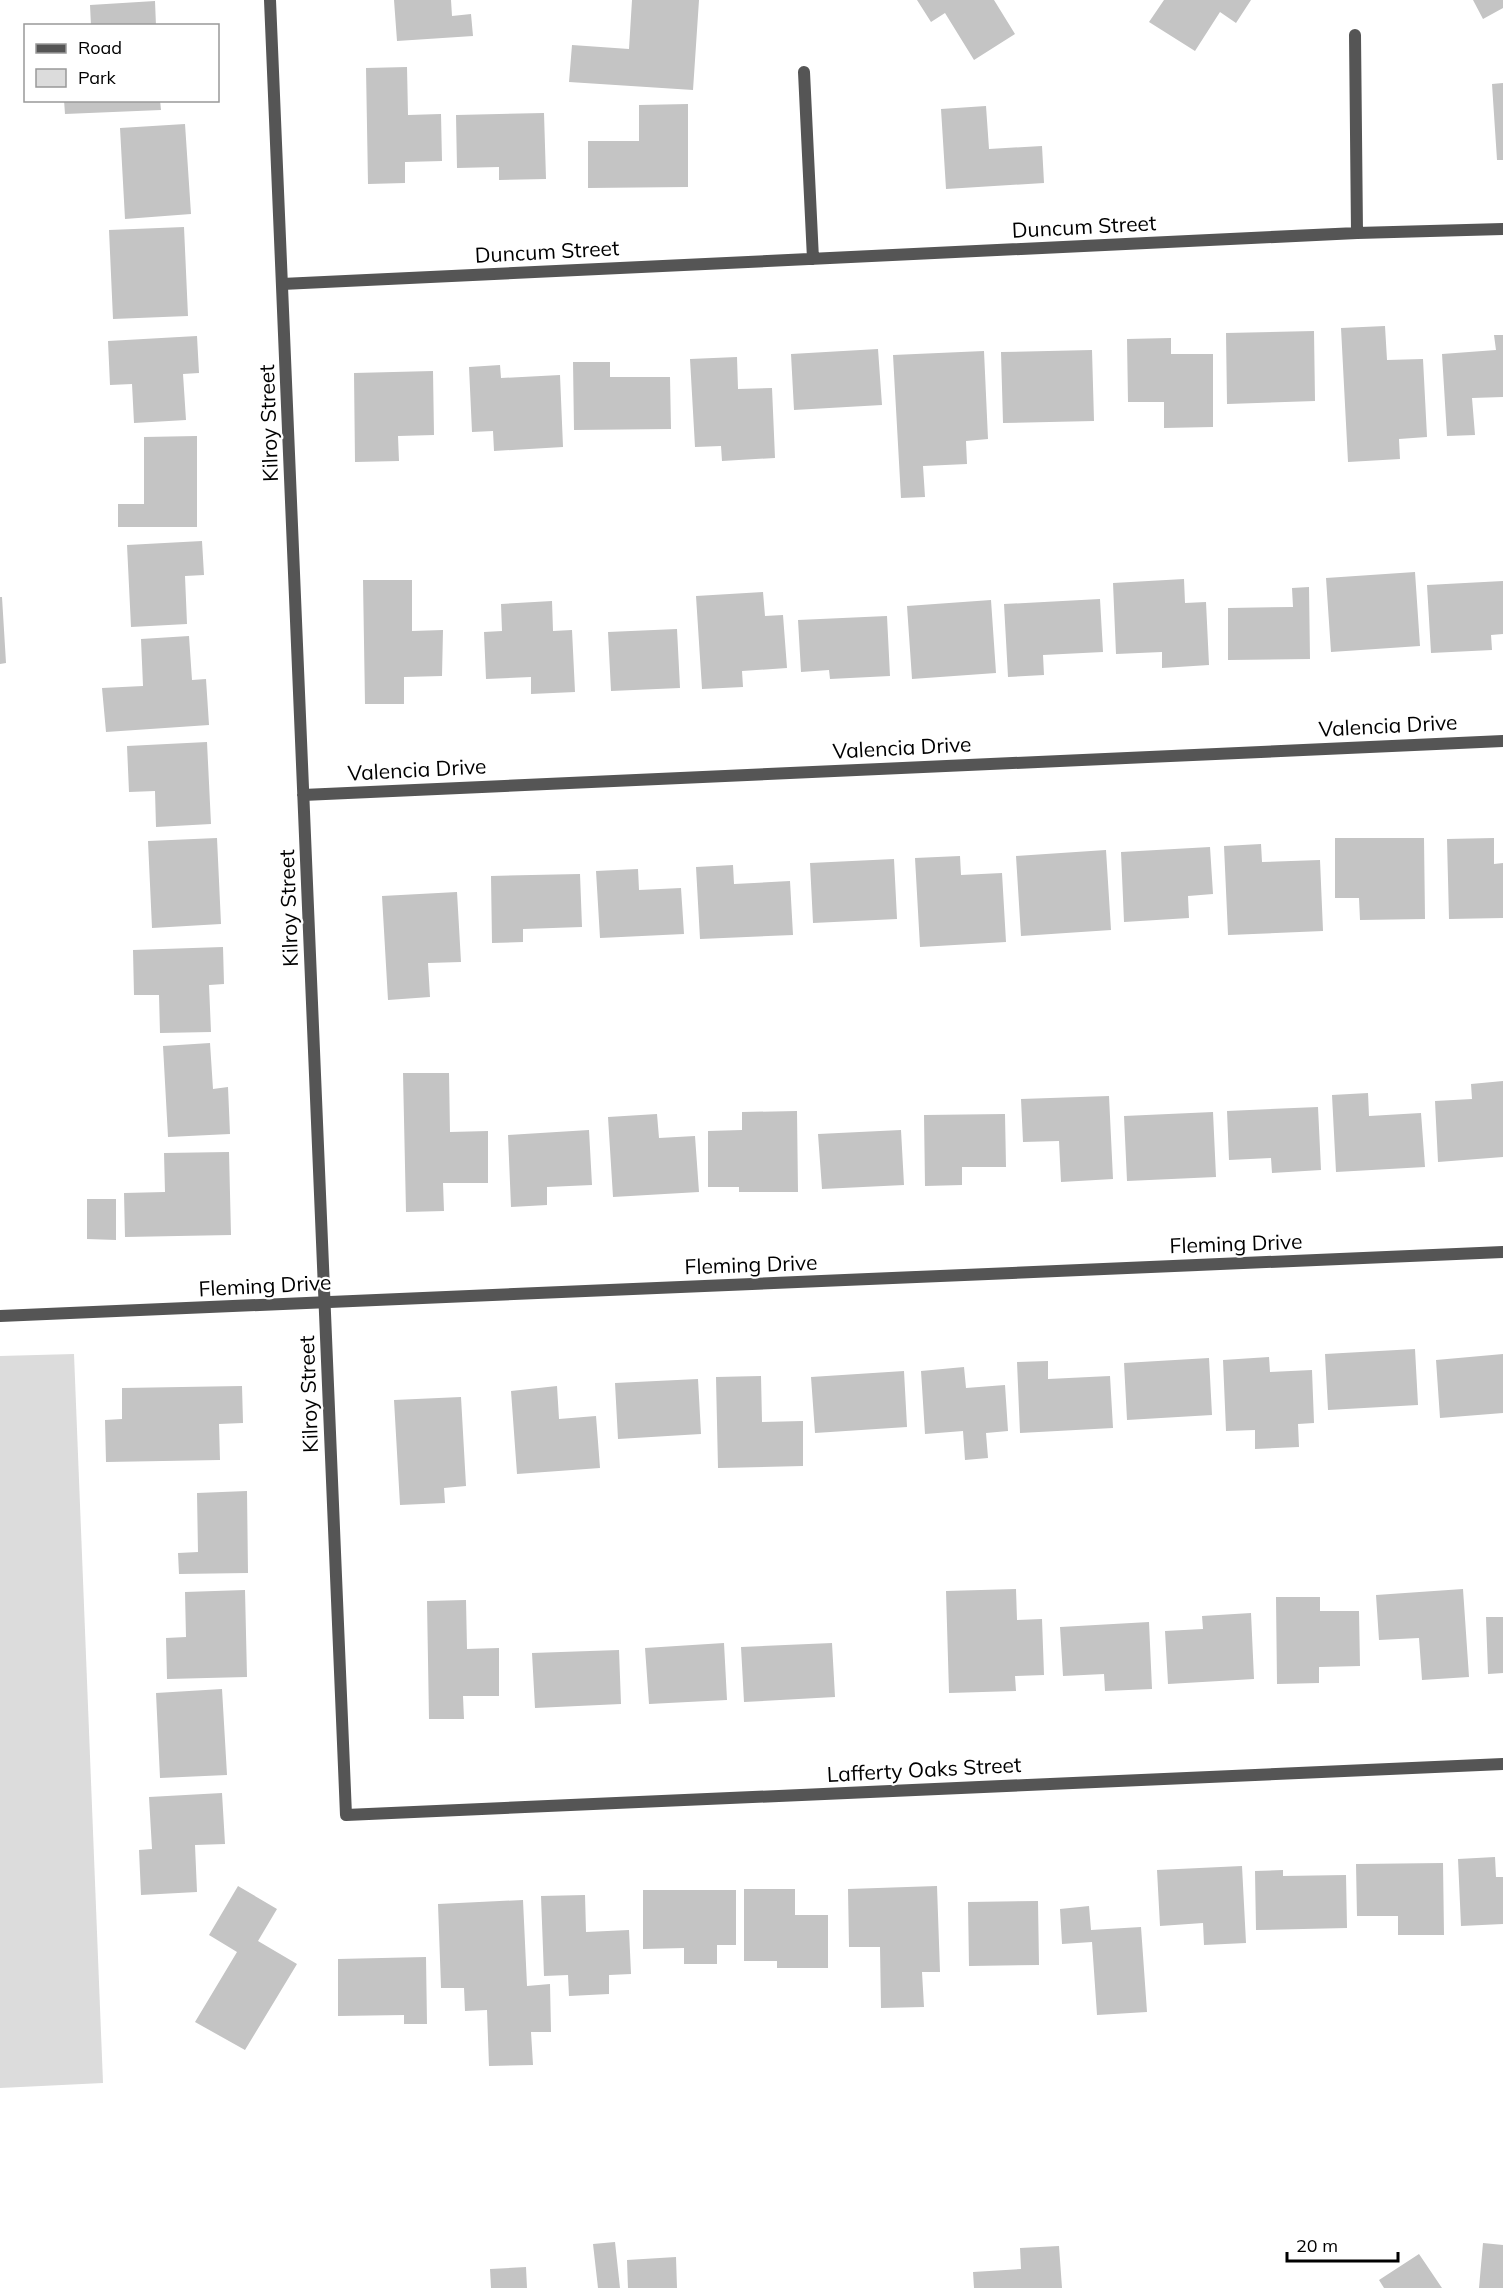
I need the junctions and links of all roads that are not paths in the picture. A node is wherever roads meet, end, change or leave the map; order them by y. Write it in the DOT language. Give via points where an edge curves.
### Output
graph roads {
  1 [pos="270,0"];
  2 [pos="1355,35"];
  3 [pos="804,72"];
  4 [pos="1503,229"];
  5 [pos="1357,233"];
  6 [pos="813,259"];
  7 [pos="282,284"];
  8 [pos="1503,741"];
  9 [pos="303,795"];
  10 [pos="1503,1252"];
  11 [pos="324,1303"];
  12 [pos="0,1317"];
  13 [pos="1503,1764"];
  14 [pos="346,1815"];
  1 -- 7 [label="street, Kilroy Street"];
  2 -- 5 [label="street"];
  3 -- 6 [label="street"];
  4 -- 5 [label="street, Duncum Street"];
  5 -- 6 [label="street, Duncum Street"];
  6 -- 7 [label="street, Duncum Street"];
  7 -- 9 [label="street, Kilroy Street"];
  8 -- 9 [label="street, Valencia Drive"];
  9 -- 11 [label="street, Kilroy Street"];
  10 -- 11 [label="street, Fleming Drive"];
  11 -- 12 [label="street, Fleming Drive"];
  11 -- 14 [label="street, Kilroy Street"];
  13 -- 14 [label="street, Lafferty Oaks Street"];
}
